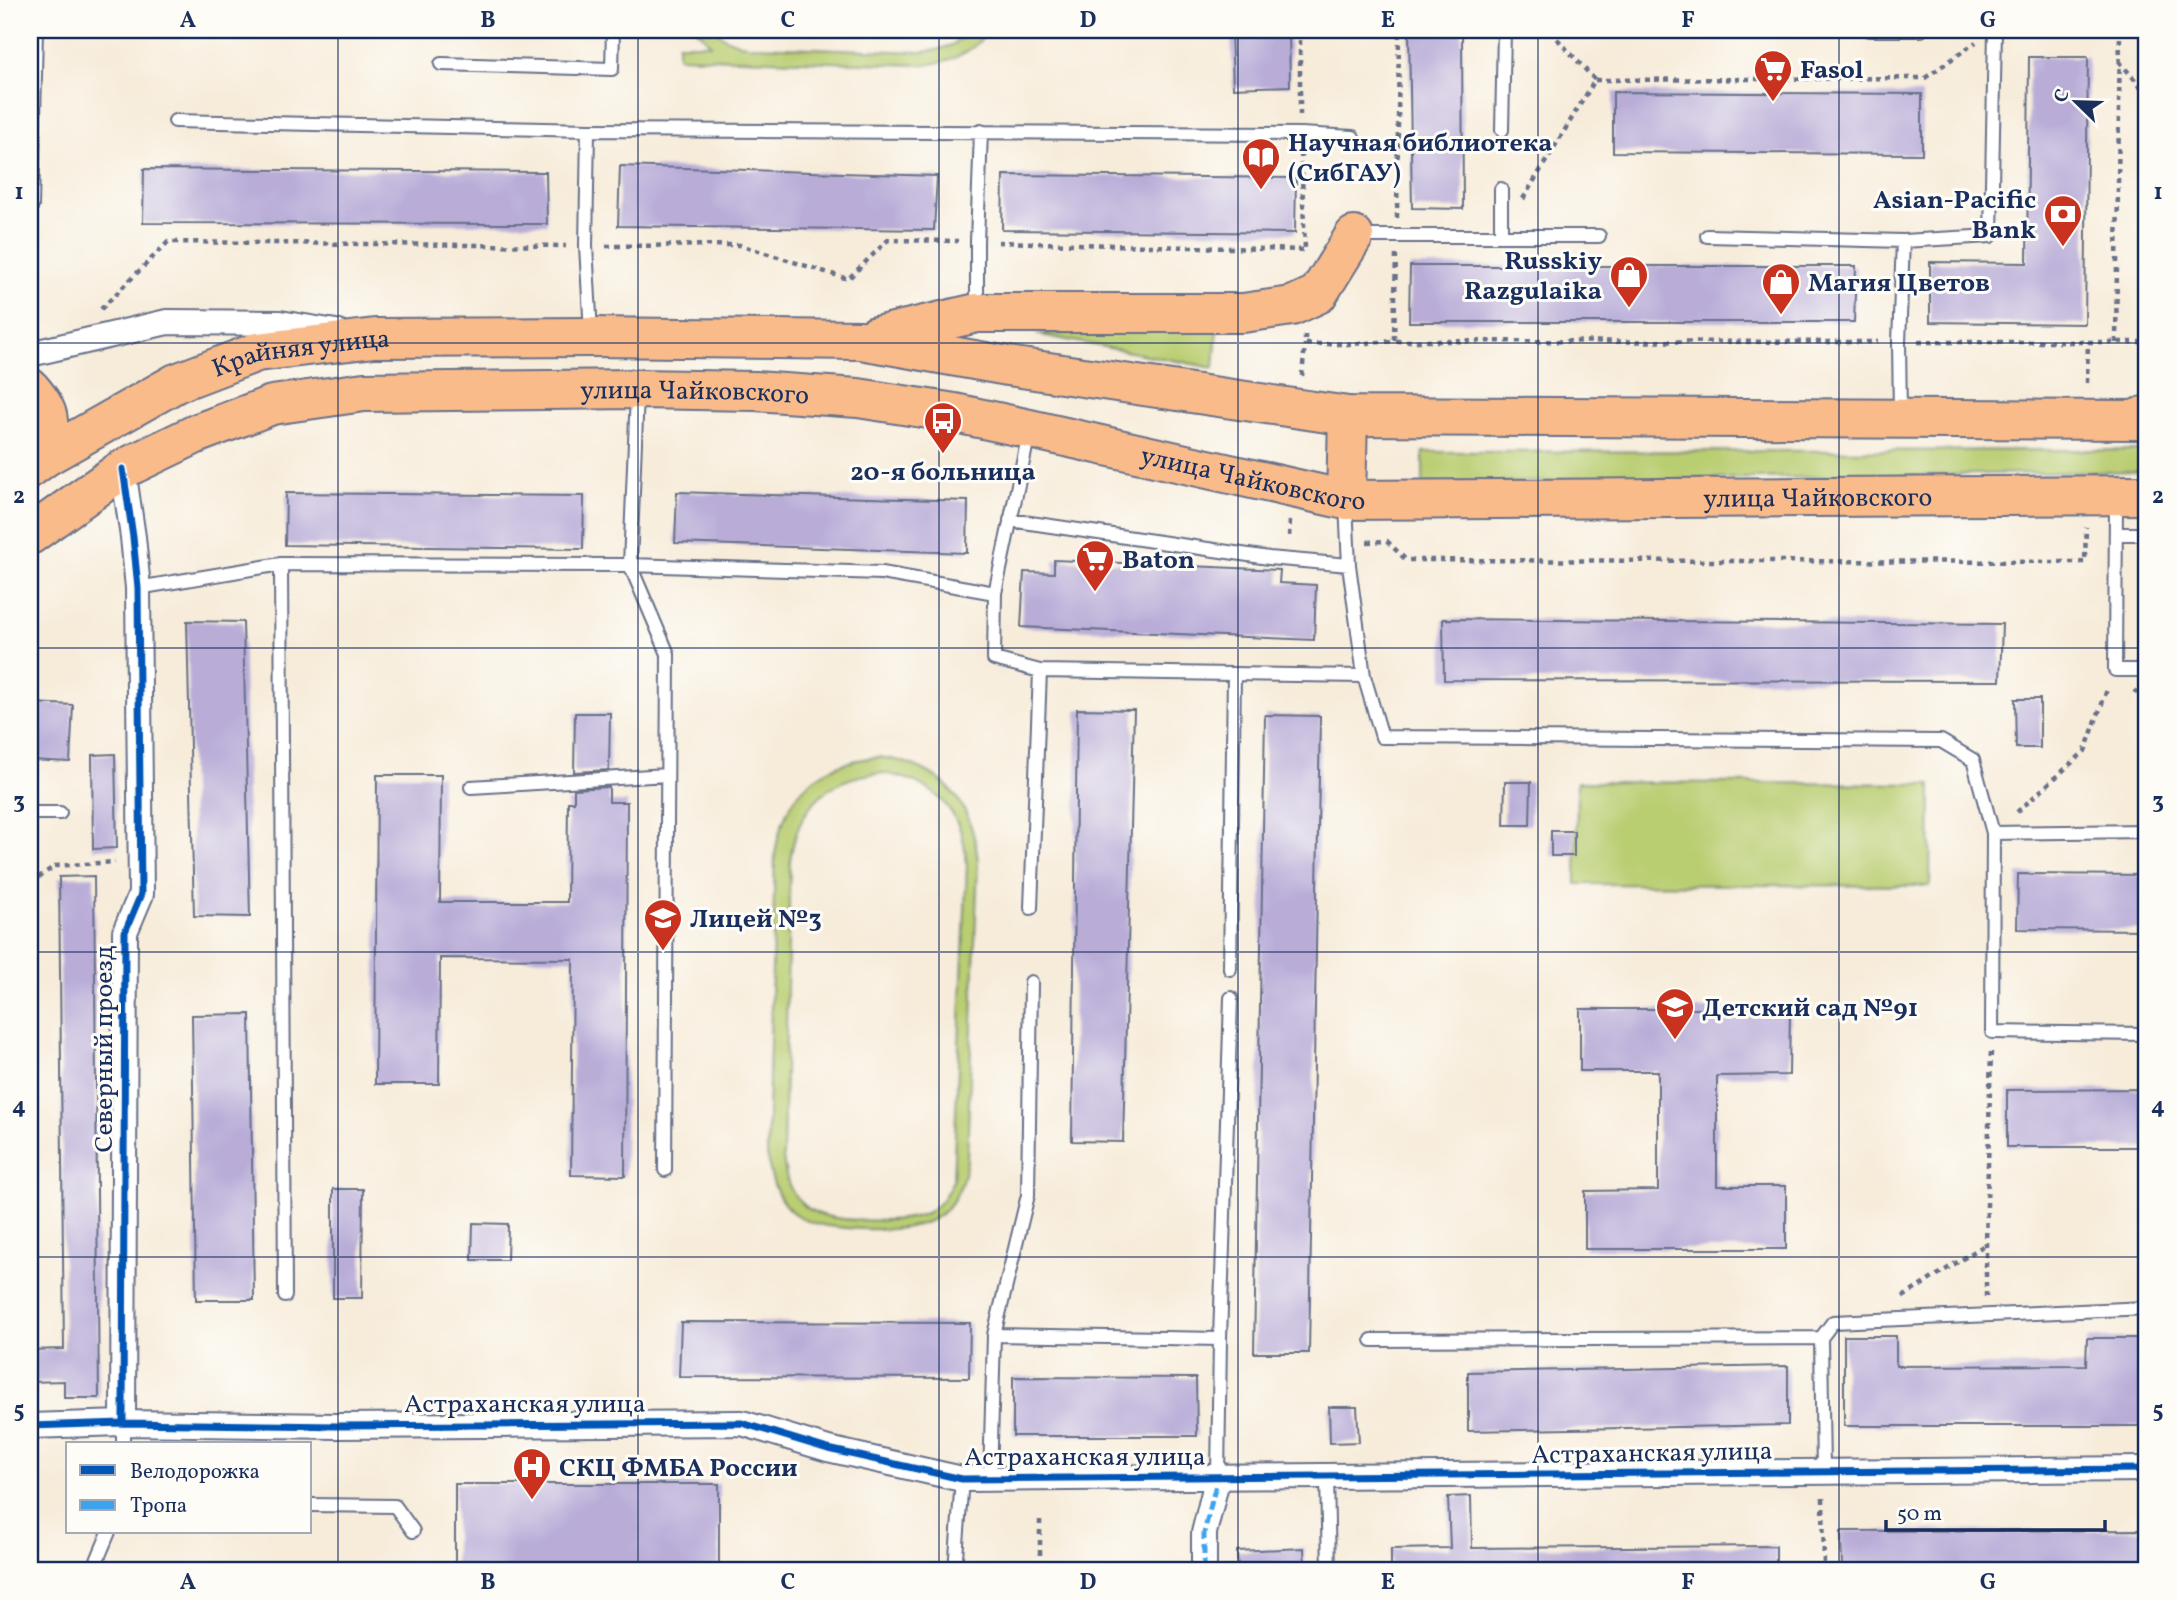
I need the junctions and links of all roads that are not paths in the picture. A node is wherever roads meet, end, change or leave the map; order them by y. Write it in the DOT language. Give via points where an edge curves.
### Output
graph roads {
  1 [pos="36,30"];
  2 [pos="613,30"];
  3 [pos="1504,30"];
  4 [pos="1869,30"];
  5 [pos="1921,30"];
  6 [pos="1995,30"];
  7 [pos="441,64"];
  8 [pos="176,121"];
  9 [pos="1502,130"];
  10 [pos="588,131"];
  11 [pos="981,131"];
  12 [pos="1353,138"];
  13 [pos="1501,188"];
  14 [pos="32,206"];
  15 [pos="1354,236"];
  16 [pos="1501,236"];
  17 [pos="1599,236"];
  18 [pos="1707,236"];
  19 [pos="1903,241"];
  20 [pos="977,313"];
  21 [pos="591,337"];
  22 [pos="375,338"];
  23 [pos="861,340"];
  24 [pos="30,354"];
  25 [pos="30,388"];
  26 [pos="637,389"];
  27 [pos="364,392"];
  28 [pos="1348,416"];
  29 [pos="2142,418"];
  30 [pos="1900,419"];
  31 [pos="1030,429"];
  32 [pos="38,463"];
  33 [pos="123,469"];
  34 [pos="1346,500"];
  35 [pos="2127,502"];
  36 [pos="1010,520"];
  37 [pos="2116,534"];
  38 [pos="2147,534"];
  39 [pos="30,535"];
  40 [pos="281,564"];
  41 [pos="629,565"];
  42 [pos="1349,565"];
  43 [pos="138,588"];
  44 [pos="995,593"];
  45 [pos="2147,670"];
  46 [pos="1040,671"];
  47 [pos="1234,675"];
  48 [pos="1364,676"];
  49 [pos="667,775"];
  50 [pos="471,787"];
  51 [pos="30,813"];
  52 [pos="60,813"];
  53 [pos="2147,831"];
  54 [pos="1993,833"];
  55 [pos="1031,908"];
  56 [pos="1230,969"];
  57 [pos="1031,982"];
  58 [pos="1231,998"];
  59 [pos="2147,1034"];
  60 [pos="665,1170"];
  61 [pos="285,1296"];
  62 [pos="2147,1308"];
  63 [pos="994,1335"];
  64 [pos="1821,1338"];
  65 [pos="1220,1339"];
  66 [pos="1372,1340"];
  67 [pos="30,1426"];
  68 [pos="123,1434"];
  69 [pos="2147,1469"];
  70 [pos="1823,1471"];
  71 [pos="1218,1476"];
  72 [pos="1327,1477"];
  73 [pos="962,1479"];
  74 [pos="990,1479"];
  75 [pos="312,1505"];
  76 [pos="413,1531"];
  77 [pos="108,1534"];
  78 [pos="93,1570"];
  79 [pos="955,1570"];
  80 [pos="1204,1570"];
  81 [pos="1329,1570"];
  1 -- 14 [label="lane"];
  2 -- 7 [label="lane" via="612,69"];
  3 -- 9 [label="lane"];
  4 -- 5 [label="lane"];
  6 -- 19 [label="lane" via="1991,236"];
  8 -- 10 [label="lane"];
  10 -- 11 [label="lane"];
  10 -- 21 [label="lane" via="586,246"];
  11 -- 12 [label="lane"];
  11 -- 20 [label="lane"];
  13 -- 16 [label="lane"];
  15 -- 16 [label="lane"];
  15 -- 20 [label="main road" via="1318,294 1292,306 1243,313"];
  16 -- 17 [label="lane"];
  18 -- 19 [label="lane"];
  19 -- 30 [label="lane"];
  20 -- 23 [label="main road"];
  21 -- 22 [label="main road, улица Чайковского"];
  21 -- 23 [label="main road, улица Чайковского"];
  22 -- 24 [label="street, Крайняя улица" via="280,323 167,322"];
  22 -- 32 [label="main road, Крайняя улица" via="257,352 176,383"];
  23 -- 28 [label="main road, улица Чайковского"];
  25 -- 32 [label="main road" via="49,418"];
  26 -- 27 [label="main road, улица Чайковского"];
  26 -- 31 [label="main road, улица Чайковского" via="858,398"];
  26 -- 41 [label="lane"];
  27 -- 33 [label="main road, Крайняя улица" via="272,405"];
  28 -- 30 [label="main road, улица Чайковского"];
  28 -- 34 [label="main road"];
  29 -- 30 [label="main road, улица Чайковского"];
  31 -- 34 [label="main road, улица Чайковского"];
  31 -- 36 [label="lane"];
  33 -- 39 [label="main road, Крайняя улица"];
  33 -- 43 [label="street, Северный проезд"];
  34 -- 35 [label="main road, улица Чайковского"];
  34 -- 42 [label="lane"];
  35 -- 37 [label="lane"];
  36 -- 42 [label="lane" via="1269,558"];
  36 -- 44 [label="lane"];
  37 -- 38 [label="lane"];
  37 -- 45 [label="lane" via="2115,670"];
  40 -- 41 [label="lane"];
  40 -- 43 [label="lane"];
  40 -- 61 [label="lane"];
  41 -- 44 [label="lane" via="882,573"];
  41 -- 49 [label="lane" via="668,654"];
  42 -- 48 [label="lane"];
  43 -- 68 [label="street, Северный проезд" via="141,894 125,932"];
  44 -- 46 [label="lane" via="994,659"];
  46 -- 47 [label="lane"];
  46 -- 55 [label="lane"];
  47 -- 48 [label="lane"];
  47 -- 56 [label="lane"];
  48 -- 54 [label="lane" via="1382,737 1941,741 1973,760"];
  49 -- 50 [label="lane"];
  49 -- 60 [label="lane"];
  51 -- 52 [label="lane"];
  53 -- 54 [label="lane"];
  54 -- 59 [label="lane" via="1992,1032"];
  57 -- 63 [label="lane" via="1028,1195"];
  58 -- 65 [label="lane"];
  62 -- 64 [label="lane" via="1833,1322"];
  63 -- 65 [label="lane"];
  63 -- 74 [label="lane"];
  64 -- 66 [label="lane"];
  64 -- 70 [label="lane"];
  65 -- 71 [label="lane"];
  67 -- 68 [label="street, Астраханская улица"];
  68 -- 73 [label="street, Астраханская улица" via="742,1423 828,1449"];
  69 -- 70 [label="street, Астраханская улица"];
  70 -- 72 [label="street, Астраханская улица"];
  71 -- 72 [label="street, Астраханская улица"];
  71 -- 74 [label="street, Астраханская улица"];
  71 -- 80 [label="street" via="1204,1533"];
  72 -- 81 [label="lane"];
  73 -- 74 [label="street, Астраханская улица"];
  73 -- 79 [label="lane"];
  75 -- 76 [label="lane" via="395,1506"];
  77 -- 78 [label="lane"];
}
